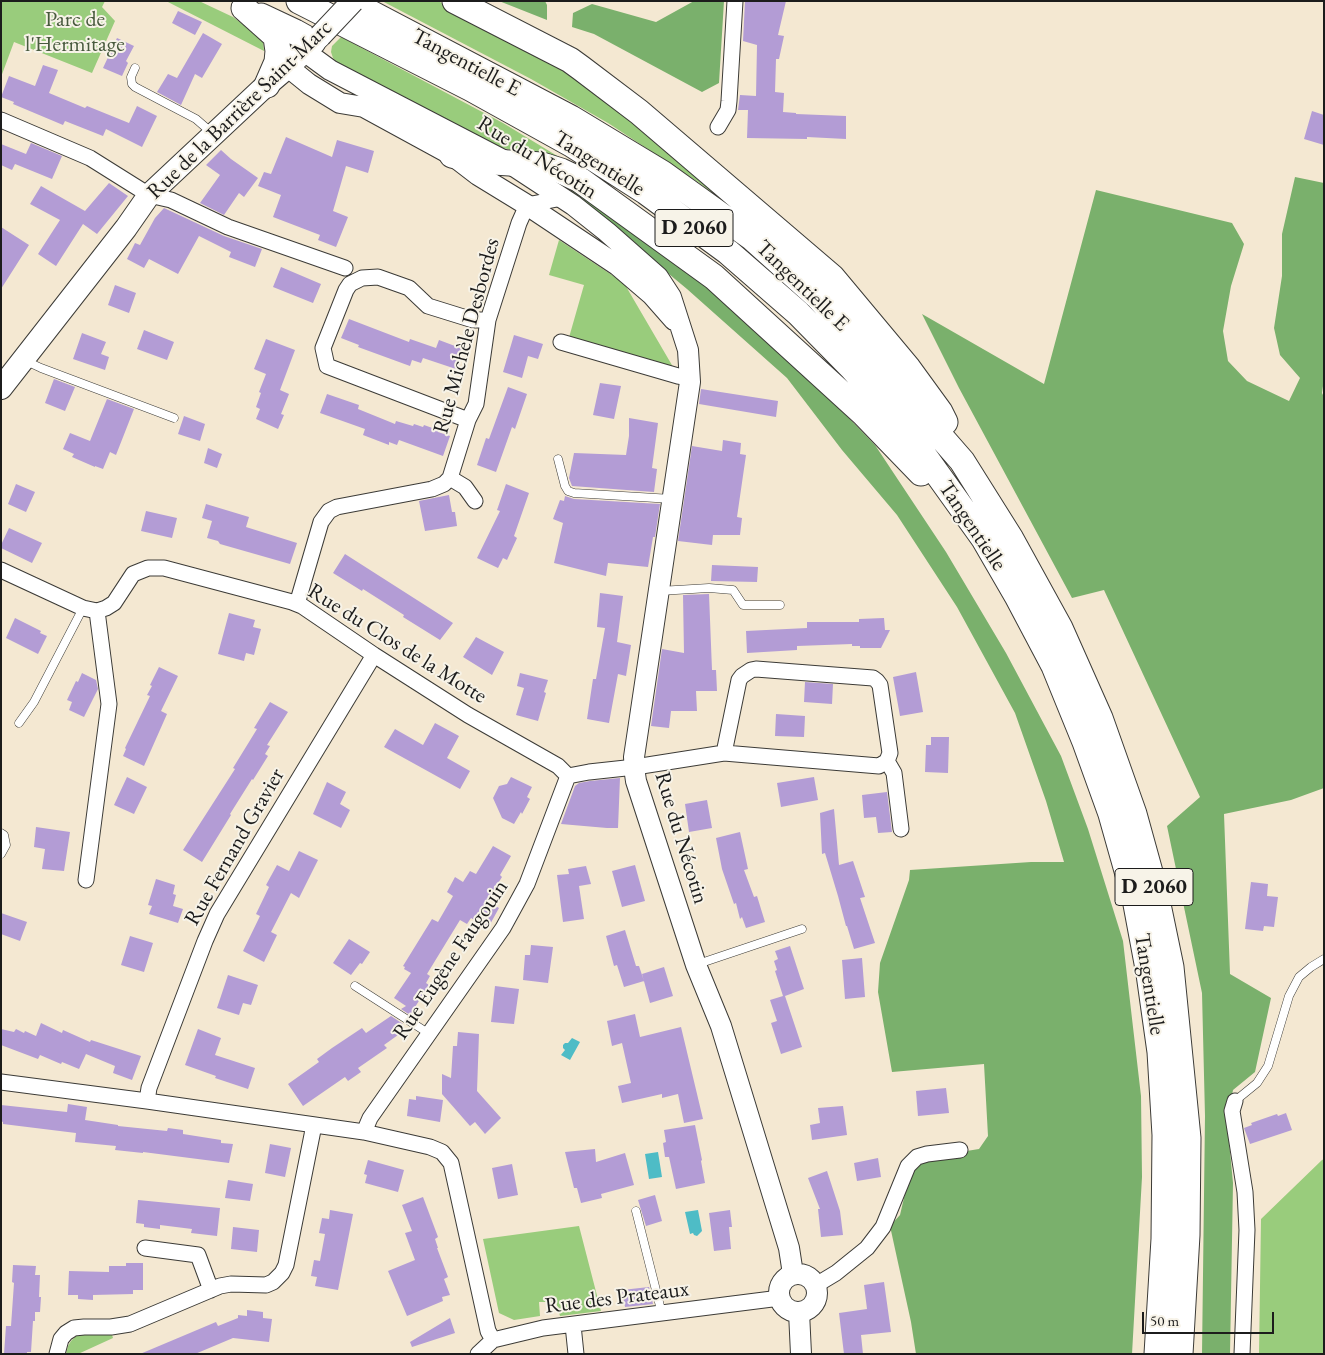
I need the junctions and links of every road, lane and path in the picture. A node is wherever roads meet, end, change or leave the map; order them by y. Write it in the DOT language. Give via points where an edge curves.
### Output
graph roads {
  1 [pos="299,1"];
  2 [pos="348,1"];
  3 [pos="353,1"];
  4 [pos="734,1"];
  5 [pos="456,2"];
  6 [pos="238,4"];
  7 [pos="312,43"];
  8 [pos="288,67"];
  9 [pos="135,68"];
  10 [pos="267,85"];
  11 [pos="1,120"];
  12 [pos="718,127"];
  13 [pos="214,134"];
  14 [pos="452,156"];
  15 [pos="509,163"];
  16 [pos="149,195"];
  17 [pos="562,198"];
  18 [pos="527,205"];
  19 [pos="344,268"];
  20 [pos="488,320"];
  21 [pos="682,330"];
  22 [pos="561,342"];
  23 [pos="24,360"];
  24 [pos="690,378"];
  25 [pos="2,383"];
  26 [pos="174,418"];
  27 [pos="468,420"];
  28 [pos="558,459"];
  29 [pos="962,461"];
  30 [pos="450,478"];
  31 [pos="672,499"];
  32 [pos="475,501"];
  33 [pos="984,539"];
  34 [pos="1,570"];
  35 [pos="659,591"];
  36 [pos="297,604"];
  37 [pos="780,605"];
  38 [pos="90,610"];
  39 [pos="374,655"];
  40 [pos="19,723"];
  41 [pos="724,753"];
  42 [pos="887,761"];
  43 [pos="634,767"];
  44 [pos="568,776"];
  45 [pos="901,829"];
  46 [pos="1,833"];
  47 [pos="1,854"];
  48 [pos="86,880"];
  49 [pos="802,929"];
  50 [pos="1324,959"];
  51 [pos="696,965"];
  52 [pos="355,986"];
  53 [pos="428,1033"];
  54 [pos="1,1082"];
  55 [pos="147,1101"];
  56 [pos="1234,1101"];
  57 [pos="314,1125"];
  58 [pos="364,1132"];
  59 [pos="960,1150"];
  60 [pos="636,1211"];
  61 [pos="145,1248"];
  62 [pos="792,1266"];
  63 [pos="821,1282"];
  64 [pos="211,1290"];
  65 [pos="773,1300"];
  66 [pos="662,1314"];
  67 [pos="799,1319"];
  68 [pos="573,1325"];
  69 [pos="493,1340"];
  70 [pos="57,1354"];
  71 [pos="478,1354"];
  72 [pos="576,1354"];
  73 [pos="801,1354"];
  74 [pos="1157,1354"];
  75 [pos="1180,1354"];
  76 [pos="1242,1354"];
  1 -- 33 [label="main road, Tangentielle / D 2060" via="470,88 570,144 646,192 728,252 798,313 852,368 903,426"];
  2 -- 29 [label="main road, Tangentielle E / D 2060" via="571,118 662,173 752,237 818,297"];
  3 -- 7 [label="main road, Rue de la Barrière Saint-Marc, bridge"];
  4 -- 12 [label="street" via="728,110"];
  5 -- 29 [label="main road" via="581,68 640,112 832,277 940,412"];
  6 -- 7 [label="main road"];
  6 -- 10 [label="main road" via="276,37 277,62"];
  7 -- 8 [label="main road, Rue de la Barrière Saint-Marc"];
  7 -- 15 [label="street, Rue du Nécotin" via="330,70"];
  8 -- 10 [label="main road, Rue de la Barrière Saint-Marc"];
  8 -- 14 [label="street, Rue du Nécotin" via="340,103 364,107"];
  9 -- 13 [label="lane" via="131,77 135,87 196,119"];
  10 -- 13 [label="main road, Rue de la Barrière Saint-Marc"];
  11 -- 16 [label="street" via="90,158"];
  13 -- 16 [label="main road, Rue de la Barrière Saint-Marc"];
  14 -- 15 [label="main road"];
  14 -- 18 [label="street, Rue du Nécotin"];
  15 -- 17 [label="street, Rue du Nécotin"];
  15 -- 33 [label="main road" via="542,165 580,180 714,277 864,414"];
  16 -- 19 [label="street" via="171,200 228,227"];
  16 -- 23 [label="main road, Rue de la Barrière Saint-Marc"];
  17 -- 18 [label="street"];
  17 -- 21 [label="street, Rue du Nécotin" via="607,232 658,278 671,297"];
  18 -- 20 [label="street, Rue Michèle Desbordes"];
  18 -- 21 [label="street, Rue du Nécotin" via="617,264 652,295"];
  20 -- 27 [label="street, Rue Michèle Desbordes" via="476,404"];
  20 -- 27 [label="street" via="473,320 428,306 409,288 378,277 362,278 346,290 323,348 327,366"];
  21 -- 24 [label="street, Rue du Nécotin" via="688,350"];
  22 -- 24 [label="street"];
  23 -- 25 [label="main road, Rue de la Barrière Saint-Marc"];
  23 -- 26 [label="lane"];
  24 -- 31 [label="street, Rue du Nécotin"];
  27 -- 30 [label="street, Rue Michèle Desbordes"];
  28 -- 31 [label="lane" via="568,491"];
  29 -- 75 [label="main road, Tangentielle / D 2060" via="1011,539 1060,628 1100,718 1134,814 1155,890 1171,967 1188,1138 1188,1235"];
  30 -- 32 [label="street" via="465,487"];
  30 -- 36 [label="street" via="432,489 337,507 328,512 321,522"];
  31 -- 35 [label="street, Rue du Nécotin"];
  33 -- 74 [label="main road, Tangentielle / D 2060" via="1054,666 1111,814 1134,899 1160,1052 1165,1135 1164,1239"];
  34 -- 38 [label="street"];
  35 -- 37 [label="lane" via="733,590 743,605"];
  35 -- 43 [label="street, Rue du Nécotin"];
  36 -- 38 [label="street, Rue du Clos de la Motte" via="164,568 148,568 133,574 114,603 106,608"];
  36 -- 39 [label="street, Rue du Clos de la Motte"];
  38 -- 40 [label="lane"];
  38 -- 48 [label="street" via="109,704"];
  39 -- 44 [label="street, Rue du Clos de la Motte" via="468,715 558,766"];
  39 -- 55 [label="street, Rue Fernand Gravier" via="216,914 149,1088"];
  41 -- 42 [label="street" via="878,766"];
  41 -- 42 [label="street" via="739,680 756,669 873,678 880,685 890,753"];
  41 -- 43 [label="street"];
  42 -- 45 [label="street" via="894,773"];
  43 -- 44 [label="street"];
  43 -- 51 [label="street, Rue du Nécotin"];
  44 -- 53 [label="street, Rue Eugène Faugouin" via="527,884 503,928"];
  46 -- 47 [label="lane" via="6,845"];
  49 -- 51 [label="lane"];
  50 -- 56 [label="lane" via="1299,977 1289,996 1268,1066 1257,1083"];
  51 -- 62 [label="street, Rue du Nécotin" via="721,1026 787,1239"];
  52 -- 53 [label="lane"];
  53 -- 58 [label="street, Rue Eugène Faugouin" via="370,1118"];
  54 -- 55 [label="street"];
  55 -- 57 [label="street"];
  56 -- 76 [label="street" via="1232,1111 1245,1192 1247,1230"];
  57 -- 58 [label="street"];
  57 -- 64 [label="street" via="282,1273 266,1285 231,1284"];
  58 -- 69 [label="street" via="430,1147 442,1152 451,1162 488,1331"];
  59 -- 63 [label="street" via="917,1157 908,1166 883,1228 867,1248"];
  60 -- 66 [label="lane"];
  61 -- 64 [label="street" via="198,1255"];
  62 -- 63 [label="street"];
  62 -- 65 [label="street"];
  63 -- 67 [label="street" via="814,1304"];
  64 -- 70 [label="street" via="130,1324 74,1328 61,1340"];
  65 -- 66 [label="street, Rue des Prateaux"];
  65 -- 67 [label="street"];
  66 -- 68 [label="street, Rue des Prateaux"];
  67 -- 73 [label="street"];
  68 -- 69 [label="street, Rue des Prateaux" via="543,1328"];
  68 -- 72 [label="street"];
  69 -- 71 [label="street, Rue des Prateaux"];
}
